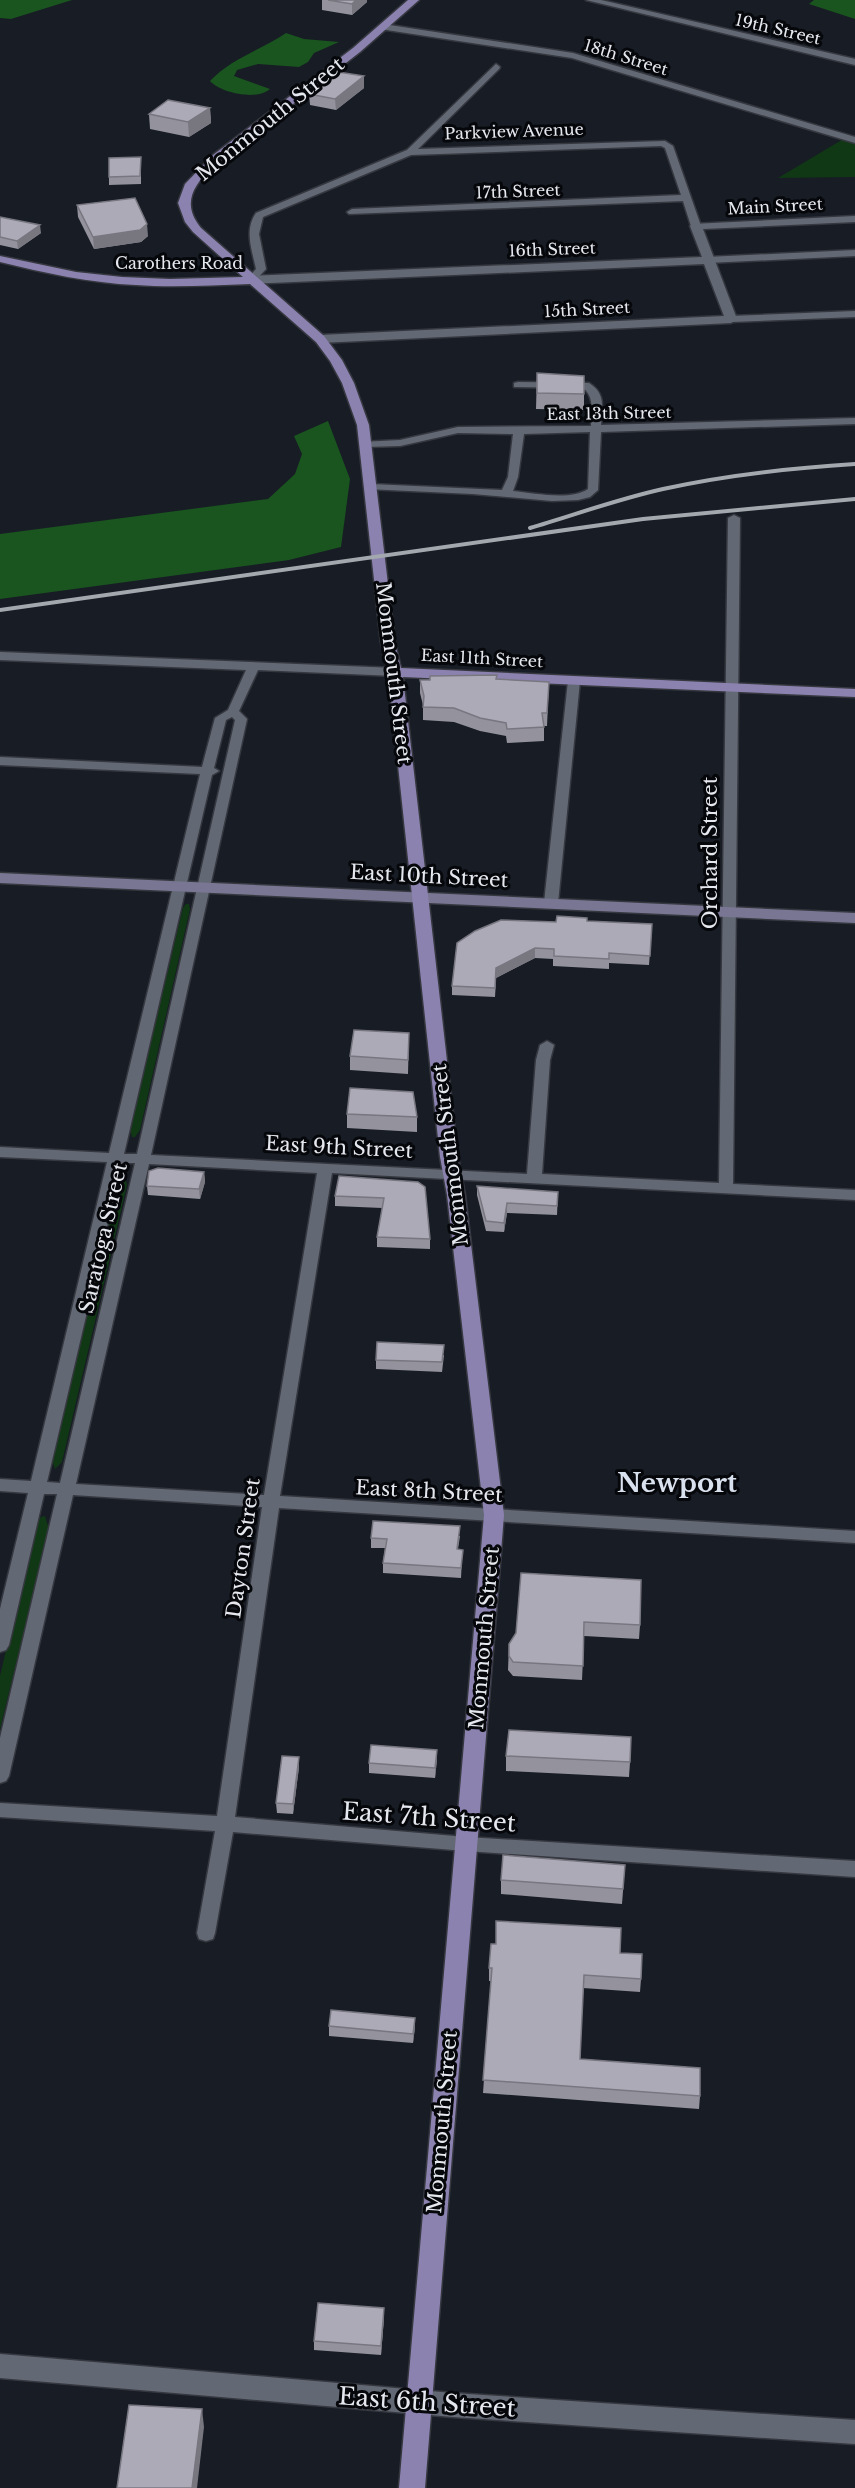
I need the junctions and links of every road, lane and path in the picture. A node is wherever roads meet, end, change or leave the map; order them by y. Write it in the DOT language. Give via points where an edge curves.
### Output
graph roads {
  1 [pos="414,0"];
  2 [pos="590,0"];
  3 [pos="383,27"];
  4 [pos="855,62"];
  5 [pos="496,67"];
  6 [pos="855,140"];
  7 [pos="410,152"];
  8 [pos="686,198"];
  9 [pos="352,212"];
  10 [pos="855,219"];
  11 [pos="696,226"];
  12 [pos="855,253"];
  13 [pos="0,259"];
  14 [pos="707,260"];
  15 [pos="251,280"];
  16 [pos="855,314"];
  17 [pos="731,319"];
  18 [pos="320,339"];
  19 [pos="518,385"];
  20 [pos="855,421"];
  21 [pos="597,428"];
  22 [pos="519,431"];
  23 [pos="365,444"];
  24 [pos="371,488"];
  25 [pos="506,494"];
  26 [pos="734,518"];
  27 [pos="0,656"];
  28 [pos="254,666"];
  29 [pos="395,672"];
  30 [pos="573,681"];
  31 [pos="730,687"];
  32 [pos="855,693"];
  33 [pos="233,712"];
  34 [pos="0,761"];
  35 [pos="206,771"];
  36 [pos="228,772"];
  37 [pos="0,878"];
  38 [pos="180,885"];
  39 [pos="204,886"];
  40 [pos="422,896"];
  41 [pos="551,903"];
  42 [pos="729,912"];
  43 [pos="855,918"];
  44 [pos="547,1045"];
  45 [pos="0,1152"];
  46 [pos="116,1158"];
  47 [pos="143,1159"];
  48 [pos="325,1169"];
  49 [pos="453,1175"];
  50 [pos="534,1179"];
  51 [pos="726,1188"];
  52 [pos="855,1195"];
  53 [pos="0,1485"];
  54 [pos="36,1487"];
  55 [pos="66,1488"];
  56 [pos="271,1503"];
  57 [pos="494,1515"];
  58 [pos="855,1537"];
  59 [pos="0,1645"];
  60 [pos="0,1776"];
  61 [pos="0,1810"];
  62 [pos="225,1824"];
  63 [pos="466,1845"];
  64 [pos="855,1869"];
  65 [pos="206,1933"];
  66 [pos="0,2366"];
  67 [pos="418,2401"];
  68 [pos="855,2432"];
  69 [pos="412,2488"];
  1 -- 3 [label="main road, Monmouth Street"];
  2 -- 4 [label="street, 19th Street"];
  3 -- 6 [label="street, 18th Street" via="573,56"];
  3 -- 15 [label="main road, Monmouth Street" via="193,181 183,202 186,215 195,229"];
  5 -- 7 [label="street"];
  7 -- 8 [label="street, Parkview Avenue" via="658,142 669,146"];
  7 -- 15 [label="street, Parkview Avenue" via="257,216 254,229 261,270"];
  8 -- 9 [label="street, 17th Street"];
  8 -- 11 [label="street, Parkview Avenue"];
  10 -- 11 [label="street, Main Street"];
  11 -- 14 [label="street, Parkview Avenue"];
  12 -- 14 [label="street, 16th Street"];
  13 -- 15 [label="main road, Carothers Road" via="124,282"];
  14 -- 15 [label="street, 16th Street"];
  14 -- 17 [label="street, Parkview Avenue"];
  15 -- 18 [label="main road, Monmouth Street"];
  16 -- 17 [label="street, 15th Street"];
  17 -- 18 [label="street, 15th Street"];
  18 -- 23 [label="main road, Monmouth Street" via="348,383 363,424"];
  19 -- 21 [label="street" via="585,385 597,396"];
  20 -- 21 [label="street, East 13th Street"];
  21 -- 22 [label="street, East 13th Street"];
  21 -- 25 [label="street" via="593,490 586,495 552,498"];
  22 -- 23 [label="street, East 13th Street" via="458,430 400,443"];
  22 -- 25 [label="street" via="513,477"];
  23 -- 24 [label="main road, Monmouth Street"];
  24 -- 25 [label="street"];
  24 -- 29 [label="main road, Monmouth Street" via="388,643"];
  26 -- 31 [label="street, Orchard Street"];
  27 -- 28 [label="street, East 11th Street"];
  28 -- 29 [label="street, East 11th Street"];
  28 -- 33 [label="street, Saratoga Street"];
  29 -- 30 [label="main road, East 11th Street"];
  29 -- 40 [label="main road, Monmouth Street"];
  30 -- 31 [label="main road, East 11th Street"];
  30 -- 41 [label="street"];
  31 -- 32 [label="main road, East 11th Street"];
  31 -- 42 [label="street, Orchard Street"];
  33 -- 35 [label="street, Saratoga Street" via="221,718"];
  33 -- 36 [label="street, Saratoga Street" via="241,719"];
  34 -- 35 [label="street"];
  35 -- 36 [label="street"];
  35 -- 38 [label="street, Saratoga Street"];
  36 -- 39 [label="street, Saratoga Street"];
  37 -- 38 [label="main road, East 10th Street"];
  38 -- 39 [label="main road, East 10th Street"];
  38 -- 46 [label="street, Saratoga Street"];
  39 -- 40 [label="main road, East 10th Street"];
  39 -- 47 [label="street, Saratoga Street"];
  40 -- 41 [label="main road, East 10th Street"];
  40 -- 49 [label="main road, Monmouth Street"];
  41 -- 42 [label="main road, East 10th Street"];
  42 -- 43 [label="main road, East 10th Street"];
  42 -- 51 [label="street, Orchard Street"];
  44 -- 50 [label="street"];
  45 -- 46 [label="street, East 9th Street"];
  46 -- 47 [label="street, East 9th Street"];
  46 -- 54 [label="street, Saratoga Street"];
  47 -- 48 [label="street, East 9th Street"];
  47 -- 55 [label="street, Saratoga Street"];
  48 -- 49 [label="street, East 9th Street"];
  48 -- 56 [label="street, Dayton Street"];
  49 -- 50 [label="street, East 9th Street"];
  49 -- 57 [label="main road, Monmouth Street"];
  50 -- 51 [label="street, East 9th Street"];
  51 -- 52 [label="street, East 9th Street"];
  53 -- 54 [label="street, East 8th Street"];
  54 -- 55 [label="street, East 8th Street"];
  54 -- 59 [label="street, Saratoga Street"];
  55 -- 56 [label="street, East 8th Street"];
  55 -- 60 [label="street, Saratoga Street"];
  56 -- 57 [label="street, East 8th Street"];
  56 -- 62 [label="street, Dayton Street"];
  57 -- 58 [label="street, East 8th Street"];
  57 -- 63 [label="main road, Monmouth Street"];
  61 -- 62 [label="street, East 7th Street"];
  62 -- 63 [label="street, East 7th Street"];
  62 -- 65 [label="street, Dayton Street"];
  63 -- 64 [label="street, East 7th Street"];
  63 -- 67 [label="main road, Monmouth Street"];
  66 -- 67 [label="street, East 6th Street"];
  67 -- 68 [label="street, East 6th Street"];
  67 -- 69 [label="main road, Monmouth Street"];
}
